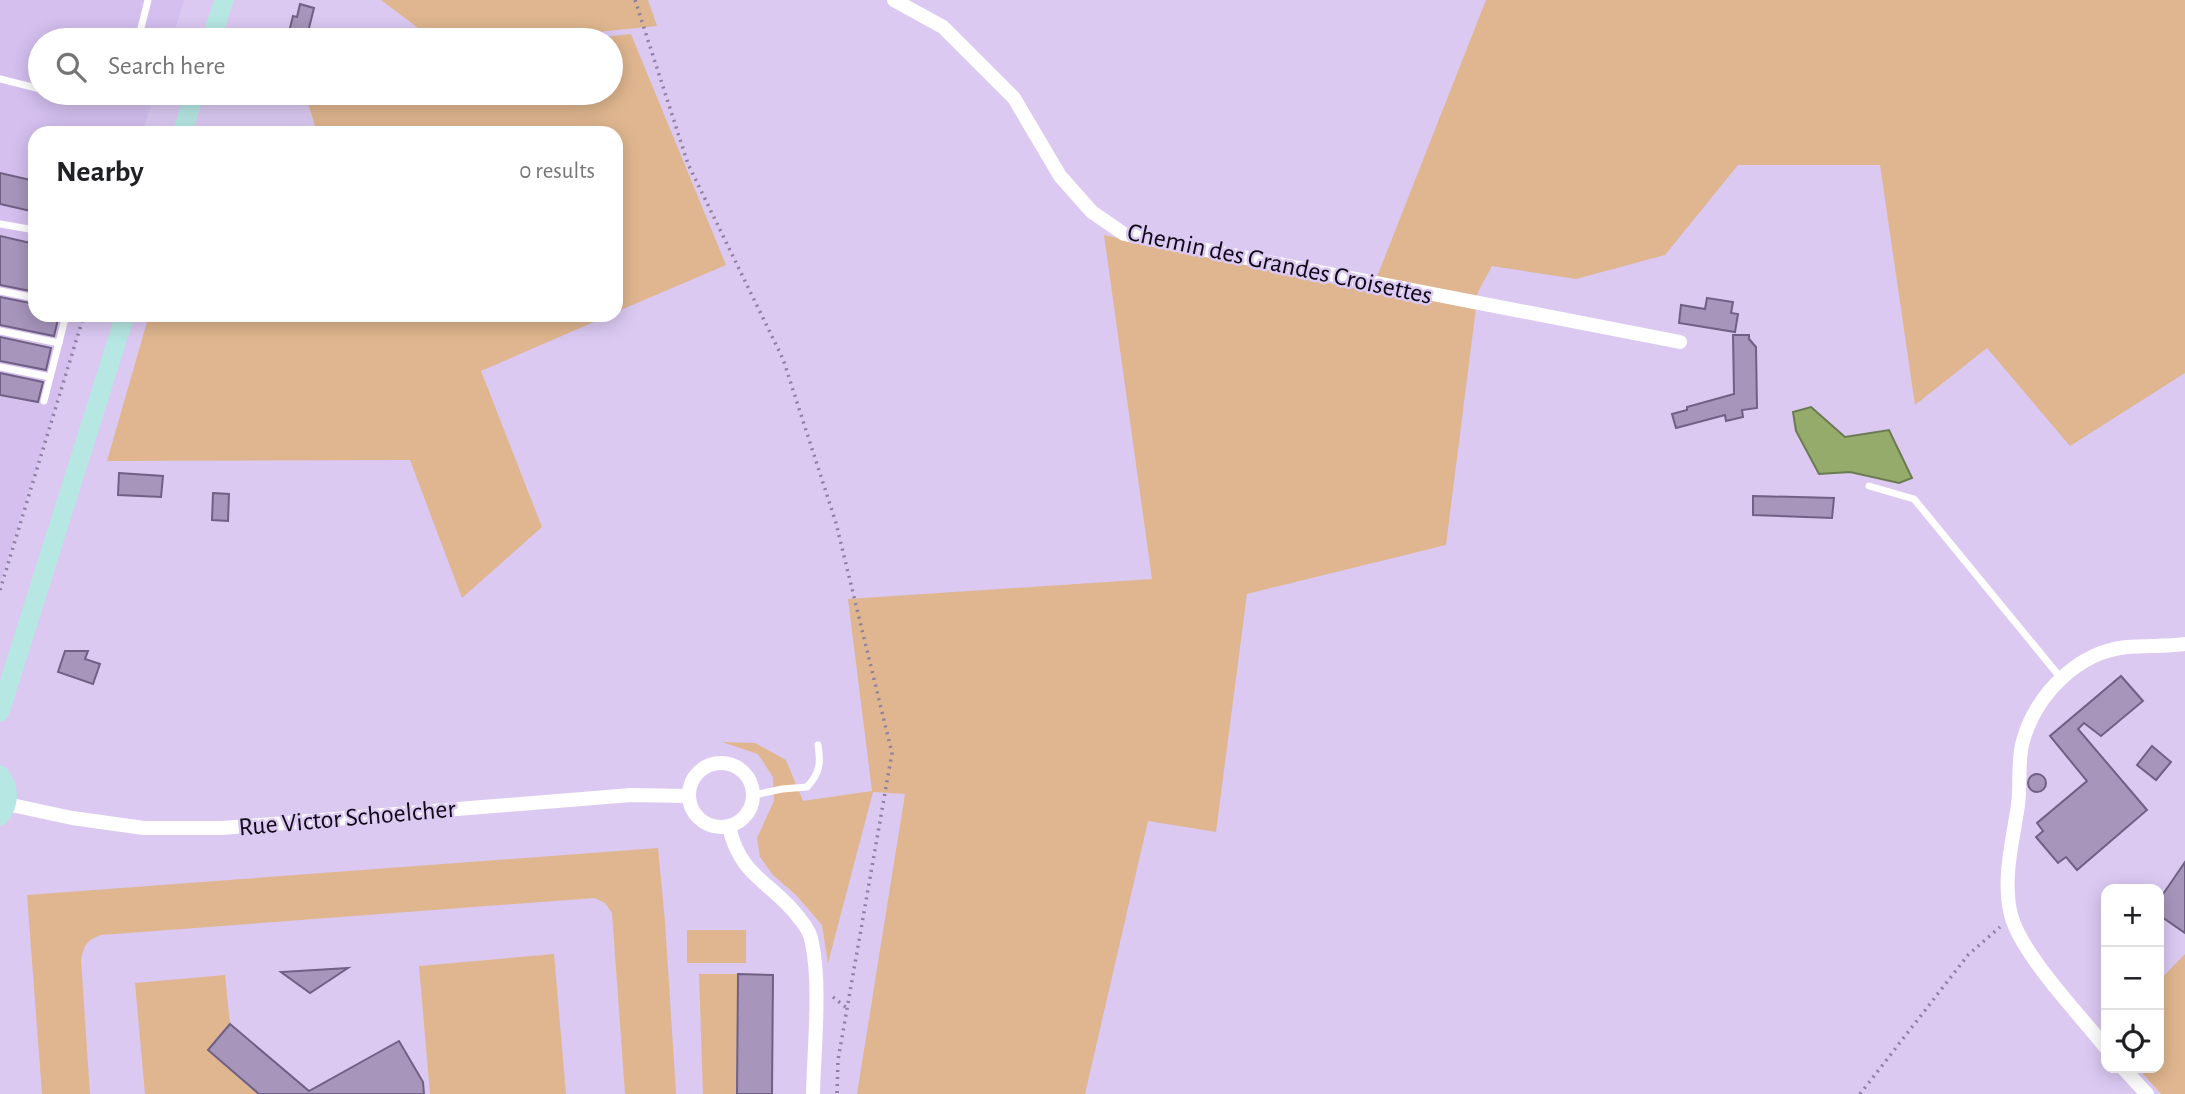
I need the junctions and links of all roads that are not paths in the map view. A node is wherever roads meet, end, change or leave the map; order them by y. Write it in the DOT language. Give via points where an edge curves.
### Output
graph roads {
  1 [pos="148,0"];
  2 [pos="224,0"];
  3 [pos="894,0"];
  4 [pos="141,28"];
  5 [pos="215,28"];
  6 [pos="0,79"];
  7 [pos="28,86"];
  8 [pos="191,105"];
  9 [pos="184,126"];
  10 [pos="0,224"];
  11 [pos="28,229"];
  12 [pos="0,291"];
  13 [pos="28,297"];
  14 [pos="64,322"];
  15 [pos="123,322"];
  16 [pos="0,331"];
  17 [pos="1680,342"];
  18 [pos="58,344"];
  19 [pos="0,367"];
  20 [pos="50,377"];
  21 [pos="44,401"];
  22 [pos="1869,486"];
  23 [pos="2185,644"];
  24 [pos="2060,677"];
  25 [pos="0,712"];
  26 [pos="818,745"];
  27 [pos="0,775"];
  28 [pos="754,795"];
  29 [pos="688,796"];
  30 [pos="3,810"];
  31 [pos="729,827"];
  32 [pos="2101,1042"];
  33 [pos="2128,1073"];
  34 [pos="813,1094"];
  35 [pos="2147,1094"];
  1 -- 4 [label="lane"];
  2 -- 5 [label="main road"];
  3 -- 17 [label="street, Chemin des Grandes Croisettes" via="943,27 1014,98 1060,176 1092,212 1124,234"];
  6 -- 7 [label="lane"];
  8 -- 9 [label="main road"];
  10 -- 11 [label="lane"];
  12 -- 13 [label="lane"];
  14 -- 18 [label="lane"];
  15 -- 25 [label="main road"];
  16 -- 18 [label="lane"];
  18 -- 20 [label="lane"];
  19 -- 20 [label="lane"];
  20 -- 21 [label="lane"];
  22 -- 24 [label="lane" via="1914,499"];
  23 -- 24 [label="street" via="2124,647 2085,660"];
  24 -- 32 [label="street" via="2040,705 2023,742 2008,875 2011,916 2031,955"];
  26 -- 28 [label="lane" via="821,763 807,787"];
  27 -- 30 [label="main road" via="6,786"];
  28 -- 29 [label="street" via="744,772 721,763 698,772"];
  28 -- 31 [label="street" via="749,812"];
  29 -- 30 [label="street, Rue Victor Schoelcher" via="631,795 222,828 144,828"];
  29 -- 31 [label="street" via="693,812 705,823"];
  31 -- 34 [label="street" via="740,858 800,919 812,940 816,983"];
  33 -- 35 [label="street"];
}
